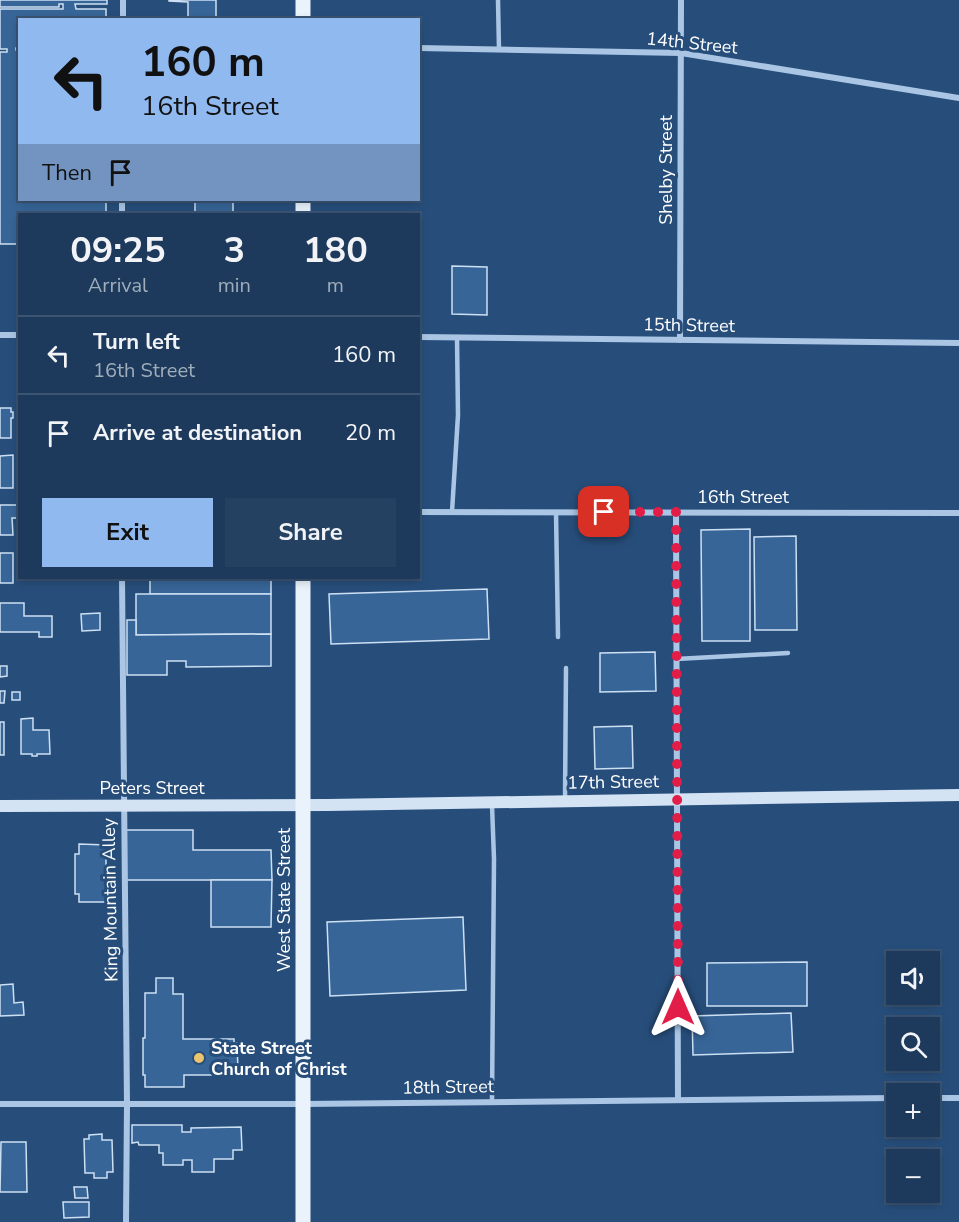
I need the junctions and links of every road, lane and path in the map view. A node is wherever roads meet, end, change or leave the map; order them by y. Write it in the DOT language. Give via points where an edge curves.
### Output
graph roads {
  1 [pos="123,0"];
  2 [pos="303,0"];
  3 [pos="498,0"];
  4 [pos="681,0"];
  5 [pos="123,18"];
  6 [pos="303,18"];
  7 [pos="420,48"];
  8 [pos="499,50"];
  9 [pos="681,53"];
  10 [pos="959,98"];
  11 [pos="0,335"];
  12 [pos="18,335"];
  13 [pos="420,337"];
  14 [pos="457,337"];
  15 [pos="680,340"];
  16 [pos="959,343"];
  17 [pos="420,512"];
  18 [pos="452,512"];
  19 [pos="556,512"];
  20 [pos="676,512"];
  21 [pos="959,513"];
  22 [pos="122,579"];
  23 [pos="303,579"];
  24 [pos="558,637"];
  25 [pos="788,652"];
  26 [pos="676,659"];
  27 [pos="566,668"];
  28 [pos="959,795"];
  29 [pos="677,799"];
  30 [pos="565,801"];
  31 [pos="492,802"];
  32 [pos="0,806"];
  33 [pos="303,806"];
  34 [pos="124,807"];
  35 [pos="886,1098"];
  36 [pos="940,1098"];
  37 [pos="959,1098"];
  38 [pos="678,1100"];
  39 [pos="492,1102"];
  40 [pos="0,1104"];
  41 [pos="127,1104"];
  42 [pos="303,1104"];
  43 [pos="126,1222"];
  44 [pos="303,1222"];
  1 -- 5 [label="street"];
  2 -- 6 [label="main road"];
  3 -- 8 [label="lane"];
  4 -- 9 [label="street, Shelby Street"];
  7 -- 8 [label="street, 14th Street"];
  8 -- 9 [label="street, 14th Street"];
  9 -- 10 [label="street, 14th Street"];
  9 -- 15 [label="street, Shelby Street"];
  11 -- 12 [label="street"];
  13 -- 14 [label="street, 15th Street"];
  14 -- 15 [label="street, 15th Street"];
  14 -- 18 [label="lane" via="458,415"];
  15 -- 16 [label="street, 15th Street"];
  17 -- 18 [label="street, 16th Street"];
  18 -- 19 [label="street, 16th Street"];
  19 -- 20 [label="street, 16th Street"];
  19 -- 24 [label="lane"];
  20 -- 21 [label="street, 16th Street"];
  20 -- 26 [label="street"];
  22 -- 34 [label="street, King Mountain Alley"];
  23 -- 33 [label="main road, West State Street"];
  25 -- 26 [label="lane"];
  26 -- 29 [label="street"];
  27 -- 30 [label="lane"];
  28 -- 29 [label="street, 17th Street"];
  29 -- 30 [label="street, 17th Street"];
  29 -- 38 [label="street"];
  30 -- 31 [label="street, 17th Street"];
  31 -- 33 [label="street, 17th Street"];
  31 -- 39 [label="lane"];
  32 -- 34 [label="street, Peters Street"];
  33 -- 34 [label="street, Peters Street"];
  33 -- 42 [label="main road, West State Street"];
  34 -- 41 [label="street, King Mountain Alley"];
  35 -- 38 [label="street, 18th Street"];
  36 -- 37 [label="street"];
  38 -- 39 [label="street, 18th Street"];
  39 -- 42 [label="street, 18th Street"];
  40 -- 41 [label="street, 18th Street"];
  41 -- 42 [label="street, 18th Street"];
  41 -- 43 [label="street, King Mountain Alley"];
  42 -- 44 [label="main road, West State Street"];
}
